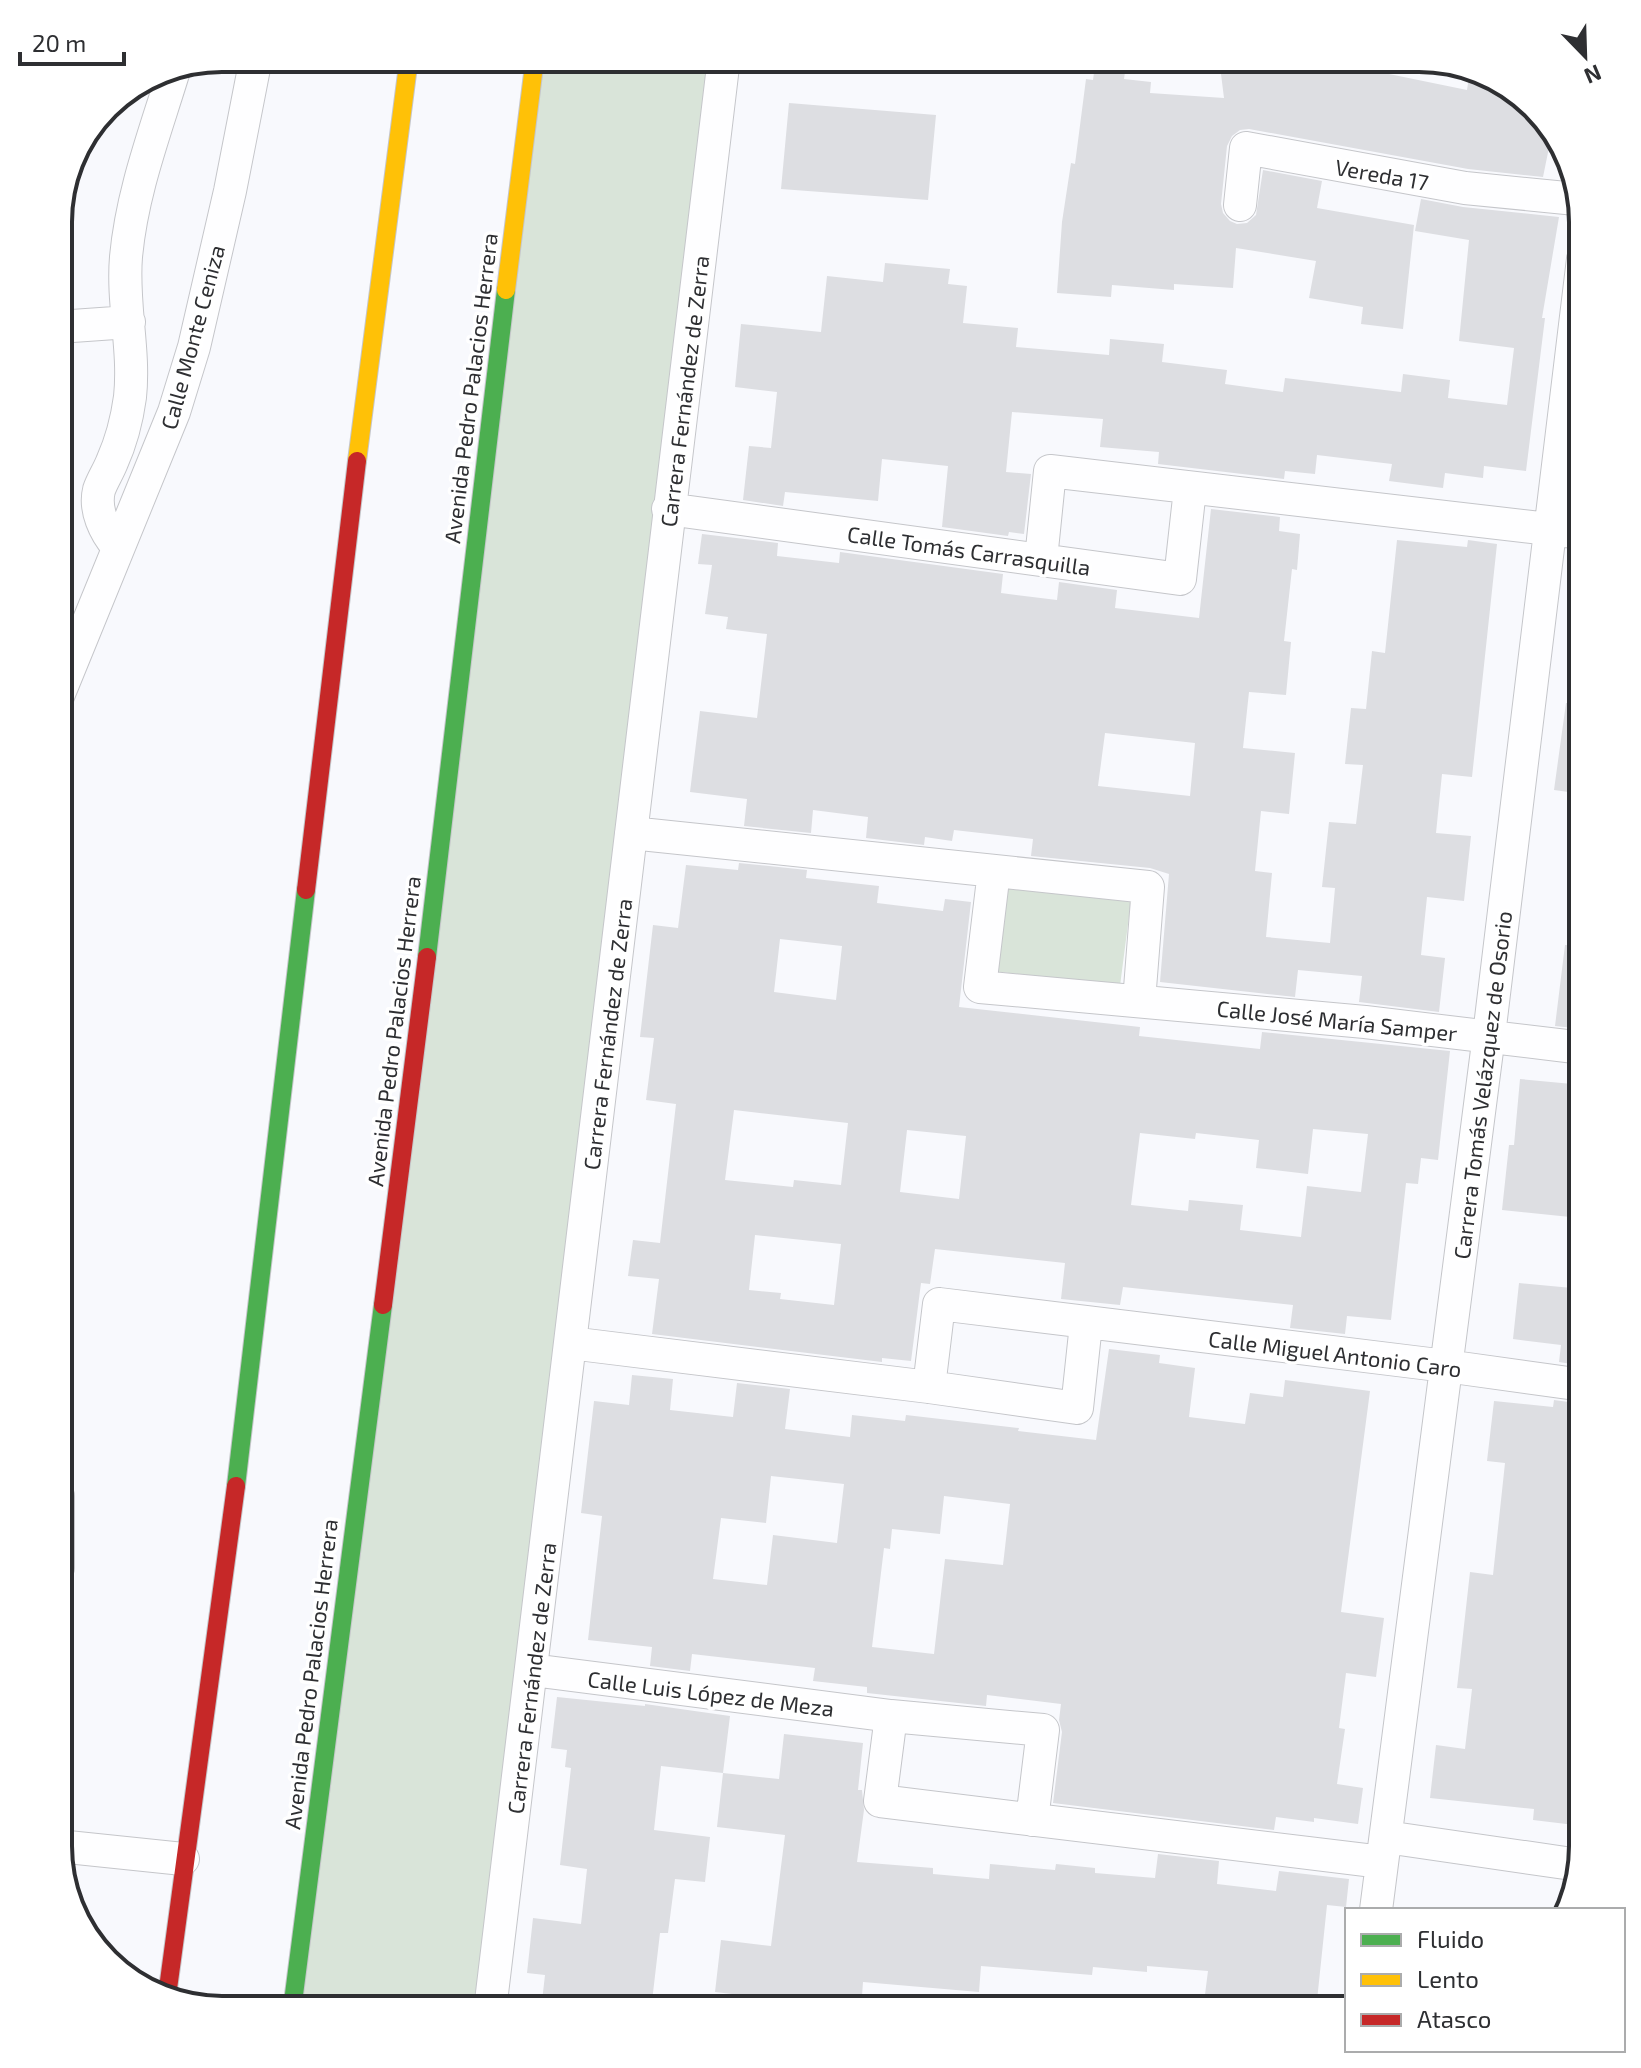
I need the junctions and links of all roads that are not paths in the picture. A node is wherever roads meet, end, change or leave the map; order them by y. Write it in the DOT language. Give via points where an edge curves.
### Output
graph roads {
  1 [pos="253,72"];
  2 [pos="407,72"];
  3 [pos="533,72"];
  4 [pos="722,72"];
  5 [pos="170,81"];
  6 [pos="1567,198"];
  7 [pos="1240,205"];
  8 [pos="129,322"];
  9 [pos="72,326"];
  10 [pos="1569,374"];
  11 [pos="1190,489"];
  12 [pos="668,509"];
  13 [pos="1550,530"];
  14 [pos="1569,532"];
  15 [pos="117,546"];
  16 [pos="1041,559"];
  17 [pos="72,660"];
  18 [pos="631,833"];
  19 [pos="994,871"];
  20 [pos="1139,1001"];
  21 [pos="1489,1035"];
  22 [pos="1569,1046"];
  23 [pos="1086,1324"];
  24 [pos="570,1343"];
  25 [pos="1446,1366"];
  26 [pos="1569,1383"];
  27 [pos="929,1387"];
  28 [pos="532,1670"];
  29 [pos="891,1716"];
  30 [pos="1032,1820"];
  31 [pos="72,1847"];
  32 [pos="1384,1850"];
  33 [pos="183,1859"];
  34 [pos="1568,1864"];
  35 [pos="1376,1908"];
  36 [pos="168,1986"];
  37 [pos="294,1996"];
  38 [pos="492,1996"];
  1 -- 15 [label="street, Calle Monte Ceniza" via="194,347 148,481"];
  2 -- 33 [label="main road" via="241,1448"];
  3 -- 37 [label="main road, Avenida Pedro Palacios Herrera" via="419,1026"];
  4 -- 12 [label="street, Carrera Fernández de Zerra"];
  5 -- 8 [label="street" via="130,222"];
  6 -- 7 [label="street, Vereda 17" via="1465,188 1246,148"];
  8 -- 9 [label="street"];
  8 -- 15 [label="street" via="129,401 98,508"];
  10 -- 13 [label="street, Carrera Tomás Velázquez de Osorio"];
  11 -- 13 [label="street"];
  11 -- 16 [label="street" via="1050,471"];
  11 -- 16 [label="street, Calle Tomás Carrasquilla" via="1180,579"];
  12 -- 16 [label="street, Calle Tomás Carrasquilla"];
  12 -- 18 [label="street, Carrera Fernández de Zerra"];
  13 -- 14 [label="street"];
  13 -- 21 [label="street, Carrera Tomás Velázquez de Osorio"];
  15 -- 17 [label="street, Calle Monte Ceniza"];
  18 -- 19 [label="street"];
  18 -- 24 [label="street, Carrera Fernández de Zerra"];
  19 -- 20 [label="street" via="1148,887"];
  19 -- 20 [label="street, Calle José María Samper" via="980,987"];
  20 -- 21 [label="street, Calle José María Samper"];
  21 -- 22 [label="street, Calle José María Samper"];
  21 -- 25 [label="street, Carrera Tomás Velázquez de Osorio"];
  23 -- 25 [label="street, Calle Miguel Antonio Caro"];
  23 -- 27 [label="street, Calle Miguel Antonio Caro" via="939,1304"];
  23 -- 27 [label="street" via="1077,1408"];
  24 -- 27 [label="street"];
  24 -- 28 [label="street, Carrera Fernández de Zerra"];
  25 -- 26 [label="street, Calle Miguel Antonio Caro"];
  25 -- 32 [label="street, Carrera Tomás Velázquez de Osorio"];
  28 -- 29 [label="street, Calle Luis López de Meza"];
  28 -- 38 [label="street, Carrera Fernández de Zerra"];
  29 -- 30 [label="street" via="880,1801"];
  29 -- 30 [label="street, Calle Luis López de Meza" via="1043,1730"];
  30 -- 32 [label="street"];
  31 -- 33 [label="street"];
  32 -- 34 [label="street"];
  32 -- 35 [label="street, Carrera Tomás Velázquez de Osorio"];
  33 -- 36 [label="main road"];
}
